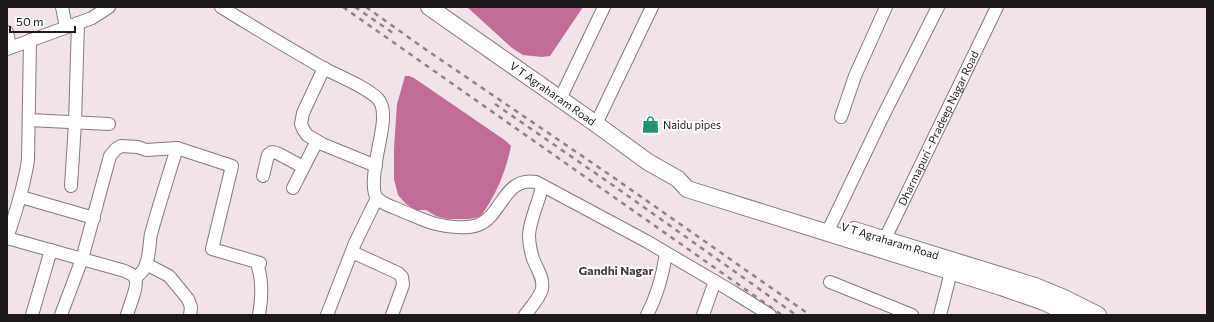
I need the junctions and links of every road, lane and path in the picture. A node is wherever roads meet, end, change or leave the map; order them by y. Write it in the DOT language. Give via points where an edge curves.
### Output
graph roads {
  1 [pos="62,7"];
  2 [pos="109,7"];
  3 [pos="221,7"];
  4 [pos="429,7"];
  5 [pos="604,7"];
  6 [pos="652,7"];
  7 [pos="886,7"];
  8 [pos="938,7"];
  9 [pos="997,7"];
  10 [pos="78,23"];
  11 [pos="66,27"];
  12 [pos="7,32"];
  13 [pos="30,40"];
  14 [pos="9,48"];
  15 [pos="324,68"];
  16 [pos="560,99"];
  17 [pos="841,117"];
  18 [pos="29,120"];
  19 [pos="75,122"];
  20 [pos="109,124"];
  21 [pos="596,124"];
  22 [pos="317,141"];
  23 [pos="177,148"];
  24 [pos="376,166"];
  25 [pos="303,167"];
  26 [pos="263,176"];
  27 [pos="71,186"];
  28 [pos="542,186"];
  29 [pos="293,188"];
  30 [pos="21,197"];
  31 [pos="377,198"];
  32 [pos="94,218"];
  33 [pos="829,228"];
  34 [pos="7,238"];
  35 [pos="882,245"];
  36 [pos="51,250"];
  37 [pos="352,252"];
  38 [pos="666,253"];
  39 [pos="82,259"];
  40 [pos="146,264"];
  41 [pos="951,272"];
  42 [pos="135,278"];
  43 [pos="715,281"];
  44 [pos="830,282"];
  45 [pos="649,314"];
  46 [pos="32,315"];
  47 [pos="61,315"];
  48 [pos="127,315"];
  49 [pos="190,315"];
  50 [pos="259,315"];
  51 [pos="327,315"];
  52 [pos="392,315"];
  53 [pos="525,315"];
  54 [pos="703,315"];
  55 [pos="770,315"];
  56 [pos="912,315"];
  57 [pos="940,315"];
  58 [pos="1071,315"];
  59 [pos="1098,315"];
  1 -- 11 [label="street"];
  2 -- 10 [label="street"];
  3 -- 15 [label="street"];
  4 -- 16 [label="main road, V T Agraharam Road"];
  5 -- 16 [label="street"];
  6 -- 21 [label="street"];
  7 -- 17 [label="street" via="855,76"];
  8 -- 33 [label="street"];
  9 -- 35 [label="street, Dharmapuri - Pradeep Nagar Road"];
  10 -- 11 [label="street"];
  10 -- 19 [label="street"];
  11 -- 13 [label="street"];
  12 -- 14 [label="street"];
  13 -- 14 [label="street"];
  13 -- 18 [label="street"];
  15 -- 22 [label="street" via="301,118 307,135"];
  15 -- 24 [label="street" via="371,93 380,102 383,108 383,125"];
  16 -- 21 [label="main road, V T Agraharam Road"];
  18 -- 19 [label="street"];
  18 -- 30 [label="street" via="28,160"];
  19 -- 20 [label="street"];
  19 -- 27 [label="street"];
  21 -- 33 [label="main road, V T Agraharam Road" via="648,162 678,179 689,180"];
  22 -- 24 [label="street"];
  22 -- 25 [label="street"];
  23 -- 32 [label="street" via="146,150 121,146 116,149 110,156"];
  23 -- 40 [label="street" via="158,207"];
  23 -- 50 [label="street" via="232,166 212,249 260,263 258,267 263,290"];
  24 -- 31 [label="street" via="373,180"];
  25 -- 26 [label="street" via="272,152 268,155"];
  25 -- 29 [label="street"];
  28 -- 31 [label="street" via="530,181 520,183 512,188 489,217 478,224 463,227 435,224 385,204"];
  28 -- 38 [label="street"];
  28 -- 53 [label="street" via="529,234 542,287"];
  30 -- 32 [label="street"];
  30 -- 34 [label="street"];
  31 -- 37 [label="street"];
  32 -- 39 [label="street"];
  33 -- 35 [label="main road, V T Agraharam Road"];
  34 -- 36 [label="street"];
  35 -- 41 [label="main road, V T Agraharam Road"];
  35 -- 59 [label="main road, V T Agraharam Road" via="1035,286"];
  36 -- 39 [label="street"];
  36 -- 46 [label="street"];
  37 -- 51 [label="street"];
  37 -- 52 [label="street" via="398,272 402,277 403,285"];
  38 -- 43 [label="street"];
  38 -- 45 [label="street" via="664,268"];
  39 -- 42 [label="street" via="125,271"];
  39 -- 47 [label="street"];
  40 -- 42 [label="street" via="143,272"];
  40 -- 49 [label="street" via="170,276 188,299"];
  41 -- 57 [label="street"];
  41 -- 58 [label="main road, V T Agraharam Road" via="1044,302"];
  42 -- 48 [label="street"];
  43 -- 54 [label="street"];
  43 -- 55 [label="street"];
  44 -- 56 [label="street"];
}
